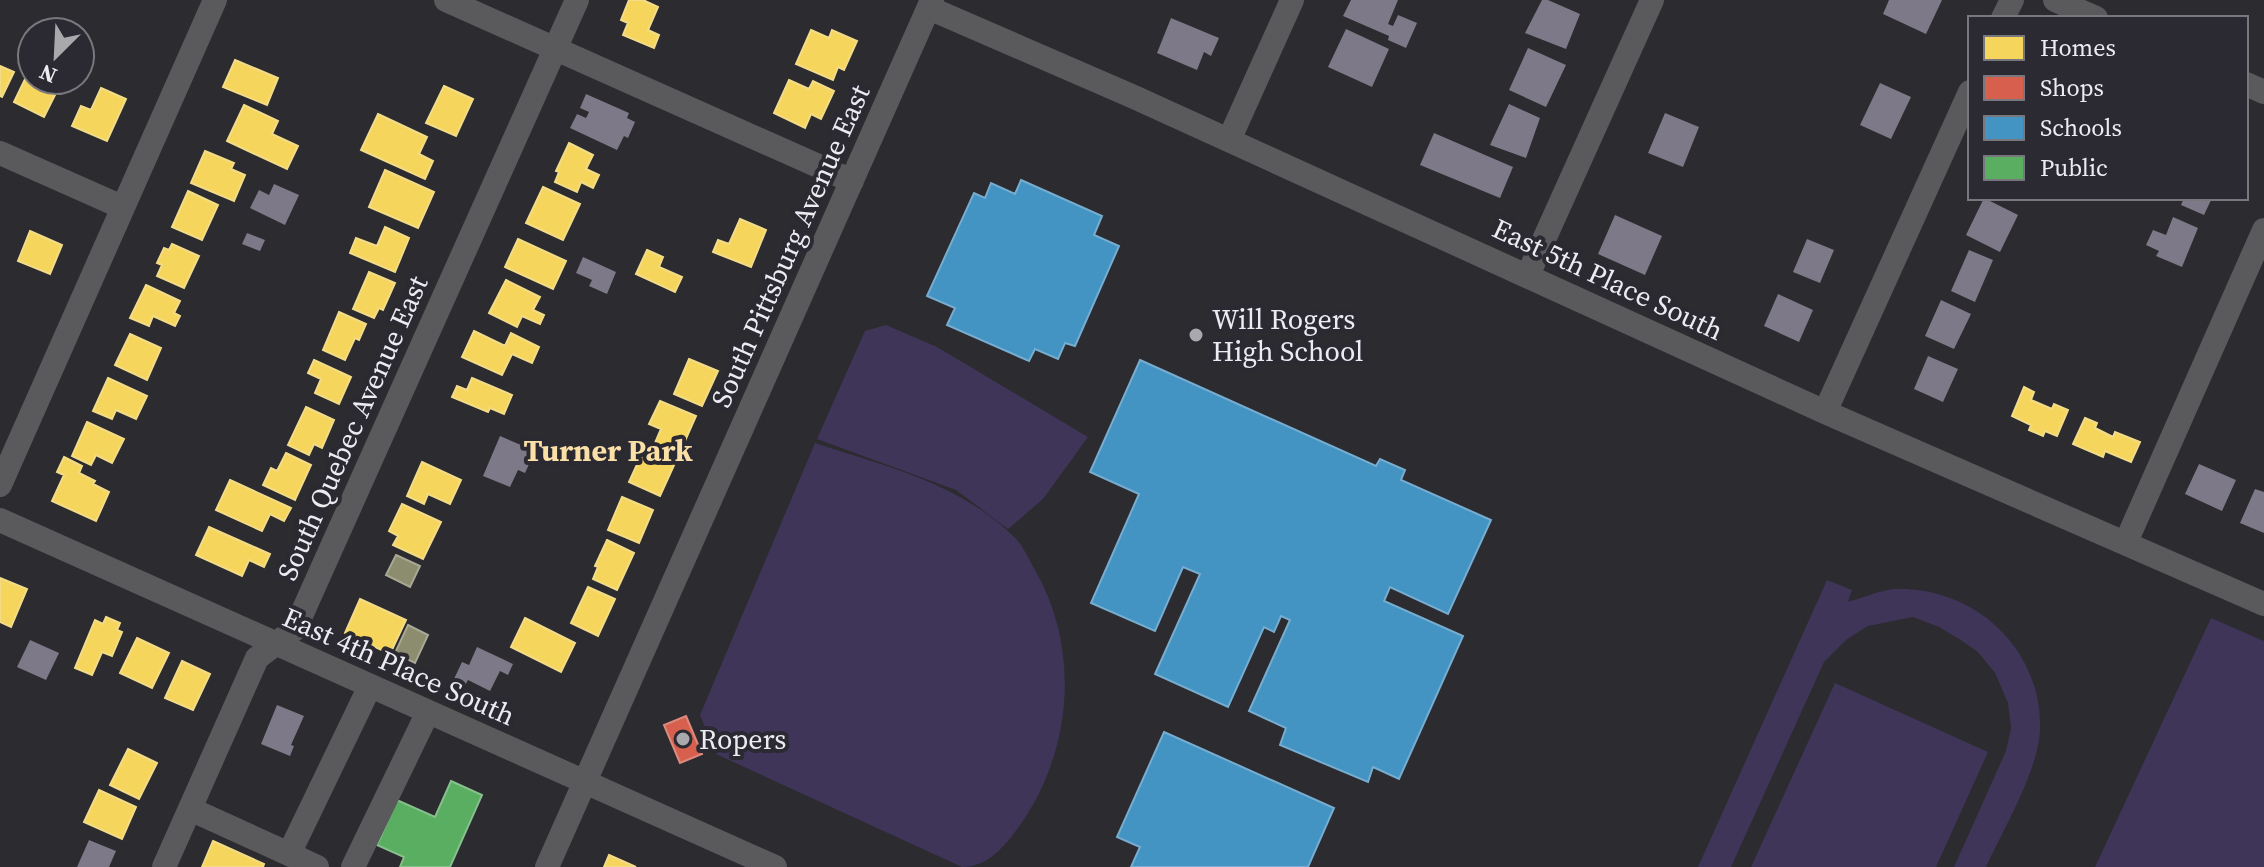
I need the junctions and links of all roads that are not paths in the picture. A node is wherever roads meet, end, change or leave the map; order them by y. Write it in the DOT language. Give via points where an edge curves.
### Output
graph roads {
  1 [pos="215,0"];
  2 [pos="446,0"];
  3 [pos="577,0"];
  4 [pos="1292,0"];
  5 [pos="1652,0"];
  6 [pos="2055,0"];
  7 [pos="930,4"];
  8 [pos="2091,16"];
  9 [pos="555,49"];
  10 [pos="1968,96"];
  11 [pos="1229,140"];
  12 [pos="0,153"];
  13 [pos="852,181"];
  14 [pos="122,207"];
  15 [pos="2264,230"];
  16 [pos="2259,256"];
  17 [pos="1528,275"];
  18 [pos="1825,412"];
  19 [pos="0,485"];
  20 [pos="0,520"];
  21 [pos="2126,542"];
  22 [pos="2264,604"];
  23 [pos="276,643"];
  24 [pos="370,686"];
  25 [pos="428,712"];
  26 [pos="584,782"];
  27 [pos="190,809"];
  28 [pos="289,854"];
  29 [pos="164,867"];
  30 [pos="317,867"];
  31 [pos="353,867"];
  32 [pos="547,867"];
  33 [pos="775,867"];
  1 -- 14 [label="street"];
  2 -- 9 [label="street"];
  3 -- 9 [label="street, South Quebec Avenue East"];
  4 -- 11 [label="street"];
  5 -- 17 [label="street"];
  6 -- 8 [label="street"];
  7 -- 11 [label="street, East 5th Place South"];
  7 -- 13 [label="street, South Pittsburg Avenue East"];
  9 -- 13 [label="street"];
  9 -- 23 [label="street, South Quebec Avenue East" via="295,629"];
  10 -- 18 [label="street"];
  11 -- 17 [label="street, East 5th Place South"];
  12 -- 14 [label="street"];
  13 -- 26 [label="street, South Pittsburg Avenue East"];
  14 -- 19 [label="street"];
  15 -- 16 [label="street"];
  16 -- 21 [label="street"];
  17 -- 18 [label="street, East 5th Place South"];
  18 -- 21 [label="street, East 5th Place South"];
  20 -- 23 [label="street, East 4th Place South"];
  21 -- 22 [label="street, East 5th Place South"];
  23 -- 24 [label="street, East 4th Place South"];
  23 -- 27 [label="street, South Quebec Avenue East" via="257,658"];
  24 -- 25 [label="street, East 4th Place South"];
  24 -- 28 [label="street"];
  25 -- 26 [label="street, East 4th Place South"];
  25 -- 31 [label="street"];
  26 -- 32 [label="street, South Pittsburg Avenue East"];
  26 -- 33 [label="street, East 4th Place South"];
  27 -- 28 [label="street"];
  27 -- 29 [label="street, South Quebec Avenue East"];
  28 -- 30 [label="street"];
}
